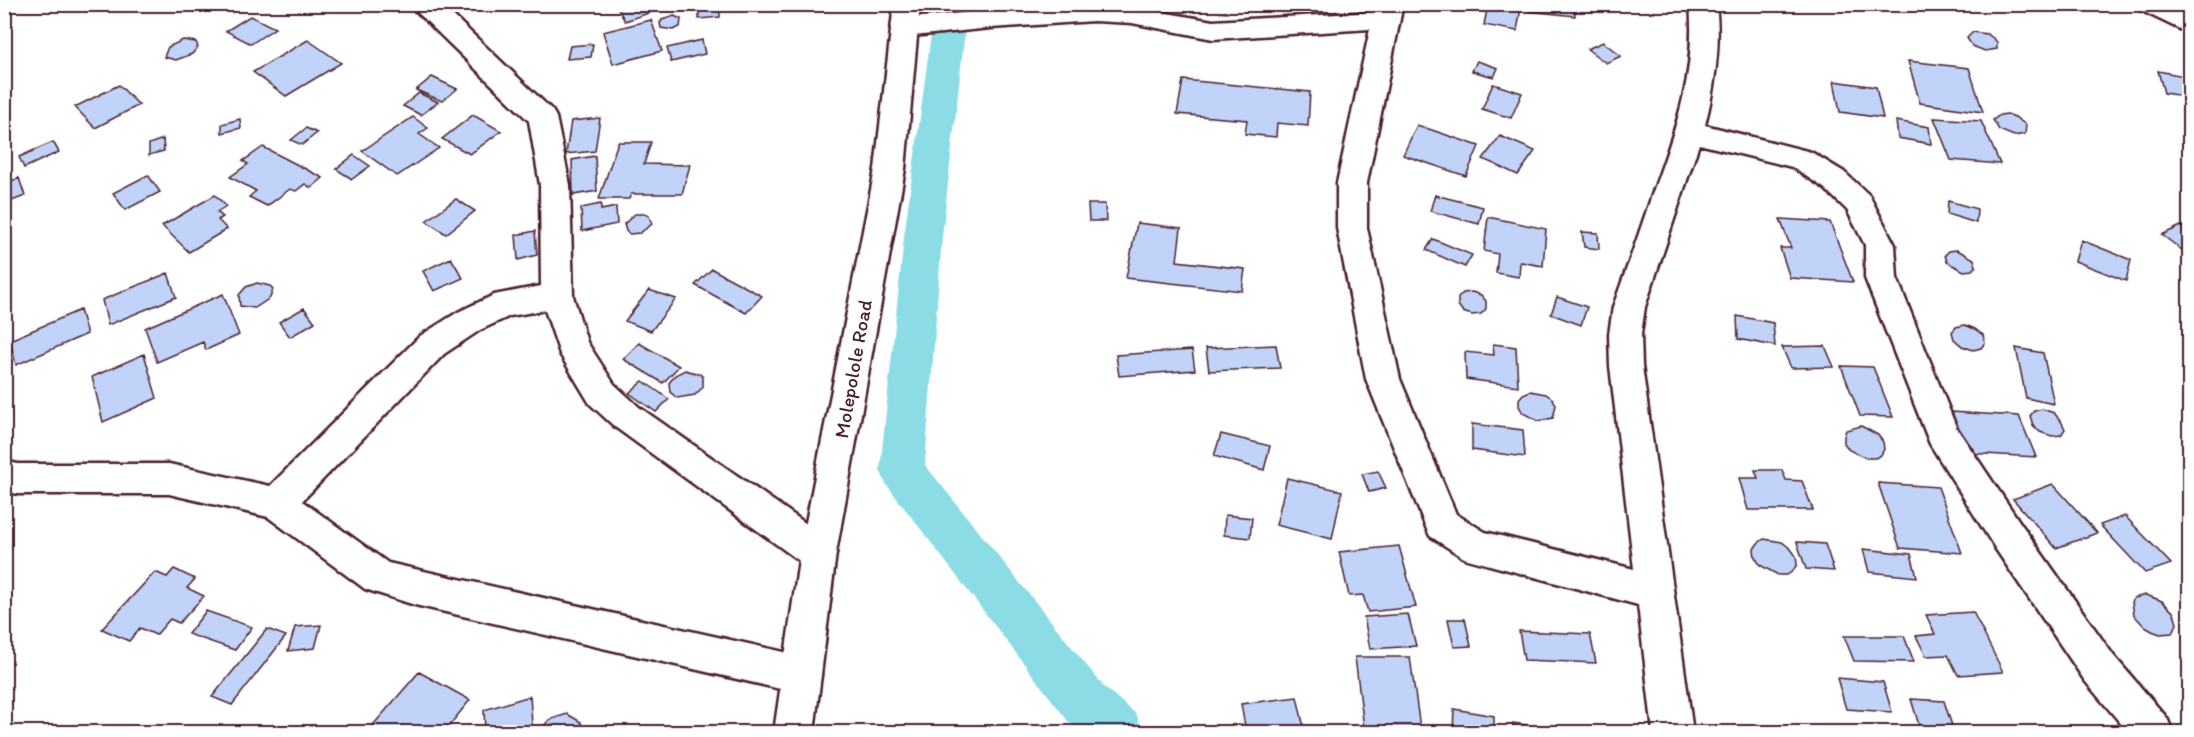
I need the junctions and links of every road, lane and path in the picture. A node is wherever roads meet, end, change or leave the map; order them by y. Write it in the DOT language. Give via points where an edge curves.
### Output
graph roads {
  1 [pos="422,4"];
  2 [pos="1703,4"];
  3 [pos="2149,4"];
  4 [pos="1387,12"];
  5 [pos="905,16"];
  6 [pos="2190,26"];
  7 [pos="1689,131"];
  8 [pos="557,296"];
  9 [pos="4,476"];
  10 [pos="277,503"];
  11 [pos="819,553"];
  12 [pos="1655,592"];
  13 [pos="802,675"];
  14 [pos="794,732"];
  15 [pos="1673,732"];
  16 [pos="2153,732"];
  1 -- 8 [label="street" via="542,117 555,185"];
  2 -- 7 [label="street" via="1701,87"];
  3 -- 6 [label="street"];
  4 -- 5 [label="street" via="1213,30 1132,15 1094,13 991,19"];
  4 -- 12 [label="street" via="1353,183 1352,228 1383,379 1443,525 1477,546"];
  5 -- 11 [label="street, Molepolole Road" via="890,169"];
  7 -- 12 [label="street" via="1629,307 1625,334"];
  7 -- 16 [label="street" via="1801,159 1834,180 1858,203 1880,245 1881,278 1942,434 2098,668"];
  8 -- 10 [label="street" via="505,304 432,345"];
  8 -- 11 [label="street" via="572,345 602,394 627,417"];
  9 -- 10 [label="street" via="169,479"];
  10 -- 13 [label="street" via="378,577"];
  11 -- 13 [label="street, Molepolole Road"];
  12 -- 15 [label="street"];
  13 -- 14 [label="street, Molepolole Road"];
}
